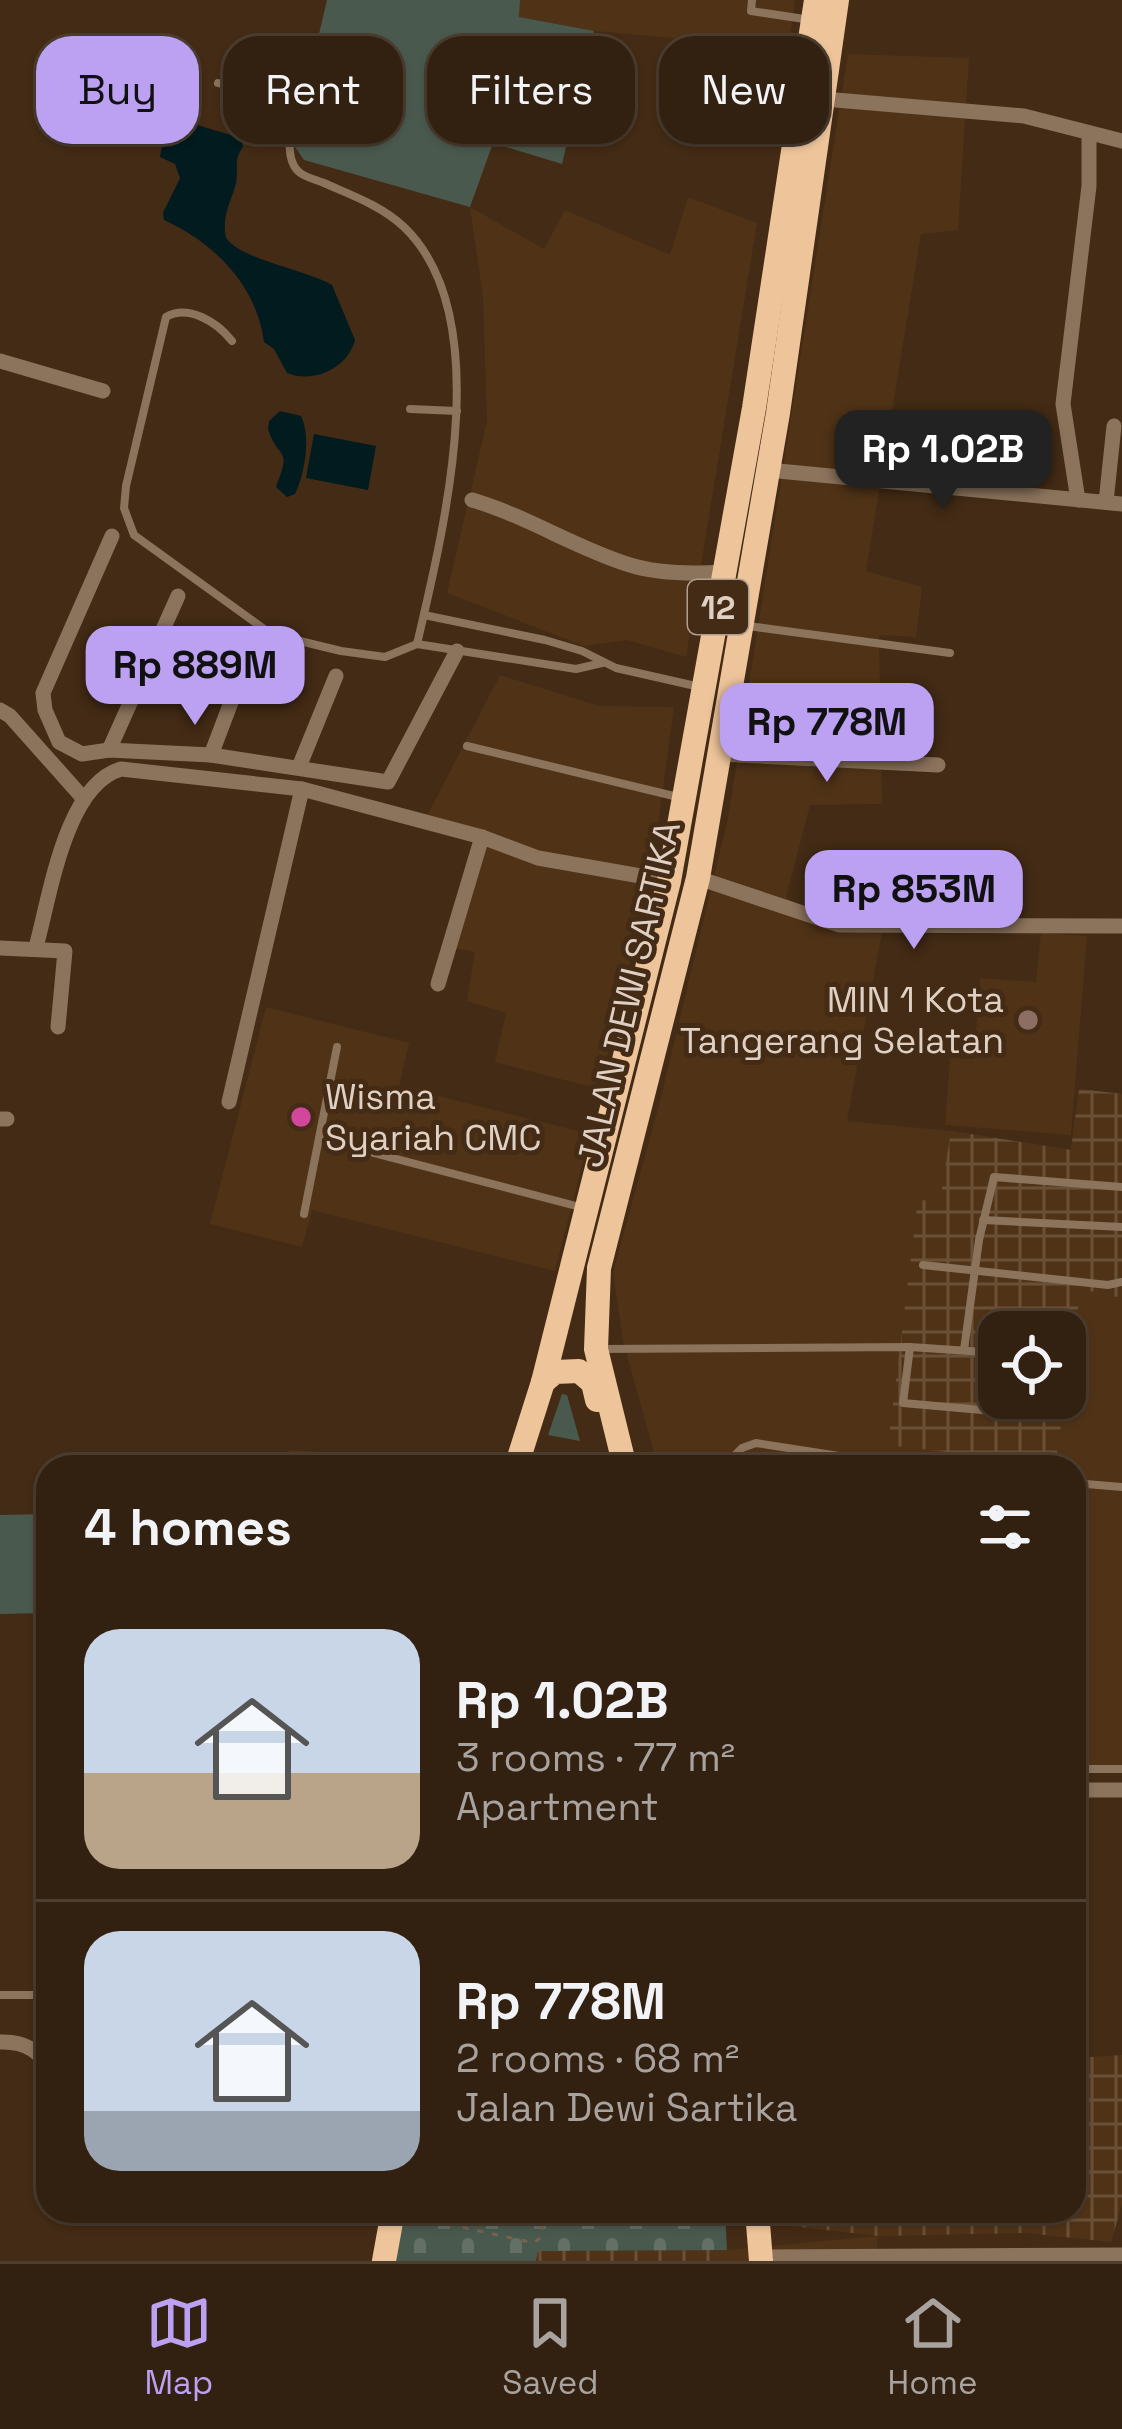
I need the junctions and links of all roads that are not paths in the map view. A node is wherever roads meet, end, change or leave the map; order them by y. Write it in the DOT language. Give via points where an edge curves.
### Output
graph roads {
  1 [pos="752,0"];
  2 [pos="837,0"];
  3 [pos="814,10"];
  4 [pos="829,61"];
  5 [pos="218,82"];
  6 [pos="829,99"];
  7 [pos="1089,133"];
  8 [pos="1122,141"];
  9 [pos="816,144"];
  10 [pos="232,341"];
  11 [pos="0,362"];
  12 [pos="103,392"];
  13 [pos="410,409"];
  14 [pos="766,410"];
  15 [pos="457,411"];
  16 [pos="1114,427"];
  17 [pos="768,470"];
  18 [pos="472,500"];
  19 [pos="1078,500"];
  20 [pos="1114,503"];
  21 [pos="112,536"];
  22 [pos="724,572"];
  23 [pos="178,596"];
  24 [pos="424,615"];
  25 [pos="741,625"];
  26 [pos="254,642"];
  27 [pos="417,644"];
  28 [pos="457,650"];
  29 [pos="950,653"];
  30 [pos="602,663"];
  31 [pos="336,676"];
  32 [pos="704,688"];
  33 [pos="0,710"];
  34 [pos="467,746"];
  35 [pos="109,750"];
  36 [pos="211,754"];
  37 [pos="719,754"];
  38 [pos="938,765"];
  39 [pos="298,766"];
  40 [pos="302,789"];
  41 [pos="83,798"];
  42 [pos="683,798"];
  43 [pos="482,837"];
  44 [pos="674,854"];
  45 [pos="699,868"];
  46 [pos="669,881"];
  47 [pos="1122,926"];
  48 [pos="36,947"];
  49 [pos="0,948"];
  50 [pos="439,984"];
  51 [pos="58,1027"];
  52 [pos="337,1047"];
  53 [pos="229,1102"];
  54 [pos="320,1139"];
  55 [pos="1122,1187"];
  56 [pos="585,1208"];
  57 [pos="304,1214"];
  58 [pos="983,1220"];
  59 [pos="1122,1227"];
  60 [pos="923,1265"];
  61 [pos="975,1272"];
  62 [pos="1122,1282"];
  63 [pos="910,1347"];
  64 [pos="596,1349"];
  65 [pos="964,1350"];
  66 [pos="978,1351"];
  67 [pos="543,1382"];
  68 [pos="978,1410"];
  69 [pos="615,1433"];
  70 [pos="529,1455"];
  71 [pos="621,1455"];
  72 [pos="735,1455"];
  73 [pos="825,1455"];
  74 [pos="1122,1475"];
  75 [pos="1086,1484"];
  76 [pos="1121,1487"];
  77 [pos="1086,1769"];
  78 [pos="1122,1769"];
  79 [pos="1086,1790"];
  80 [pos="1122,1790"];
  81 [pos="36,1994"];
  82 [pos="0,1995"];
  83 [pos="0,2042"];
  84 [pos="36,2053"];
  85 [pos="391,2223"];
  86 [pos="758,2223"];
  87 [pos="1122,2255"];
  88 [pos="761,2259"];
  89 [pos="384,2261"];
  1 -- 3 [label="lane" via="751,11"];
  2 -- 4 [label="highway, JALAN DEWI SARTIKA / 12"];
  3 -- 14 [label="highway, JALAN DEWI SARTIKA / 12"];
  5 -- 15 [label="lane" via="272,98 291,123 299,172 385,212 426,254 453,324"];
  6 -- 7 [label="street" via="1024,116"];
  7 -- 8 [label="street"];
  7 -- 19 [label="street" via="1063,404"];
  9 -- 14 [label="highway, JALAN DEWI SARTIKA / 12"];
  10 -- 27 [label="lane" via="221,327 187,313 166,317 126,486 134,535 272,634 385,657"];
  11 -- 12 [label="street"];
  13 -- 15 [label="lane"];
  14 -- 17 [label="highway, JALAN DEWI SARTIKA / 12"];
  14 -- 22 [label="highway, JALAN DEWI SARTIKA / 12"];
  15 -- 24 [label="lane"];
  16 -- 20 [label="street"];
  17 -- 19 [label="street"];
  17 -- 25 [label="highway, JALAN DEWI SARTIKA / 12"];
  18 -- 22 [label="street" via="632,566"];
  19 -- 20 [label="street"];
  21 -- 35 [label="street" via="43,693 59,742 82,754"];
  22 -- 32 [label="highway, JALAN DEWI SARTIKA / 12"];
  23 -- 35 [label="street"];
  24 -- 27 [label="lane"];
  24 -- 30 [label="lane" via="545,640"];
  25 -- 29 [label="lane"];
  25 -- 37 [label="highway, JALAN DEWI SARTIKA / 12"];
  26 -- 36 [label="street"];
  27 -- 28 [label="lane"];
  28 -- 30 [label="lane" via="576,669"];
  28 -- 39 [label="street" via="388,782"];
  30 -- 32 [label="lane"];
  31 -- 39 [label="street"];
  32 -- 42 [label="highway, JALAN DEWI SARTIKA / 12"];
  33 -- 41 [label="street"];
  34 -- 42 [label="lane"];
  35 -- 36 [label="street"];
  36 -- 39 [label="street"];
  37 -- 38 [label="street"];
  37 -- 45 [label="highway, JALAN DEWI SARTIKA / 12"];
  40 -- 41 [label="street" via="121,769"];
  40 -- 43 [label="street"];
  40 -- 53 [label="street"];
  41 -- 48 [label="street"];
  42 -- 44 [label="highway, JALAN DEWI SARTIKA / 12"];
  43 -- 46 [label="street" via="538,858"];
  43 -- 50 [label="street"];
  44 -- 45 [label="highway"];
  44 -- 46 [label="highway, JALAN DEWI SARTIKA / 12"];
  45 -- 47 [label="street" via="819,922"];
  45 -- 64 [label="highway, JALAN DEWI SARTIKA / 12" via="599,1268"];
  46 -- 56 [label="highway, JALAN DEWI SARTIKA / 12"];
  48 -- 49 [label="street"];
  48 -- 51 [label="street" via="67,954"];
  52 -- 54 [label="lane"];
  54 -- 56 [label="lane"];
  54 -- 57 [label="lane"];
  55 -- 58 [label="lane" via="998,1176"];
  56 -- 67 [label="highway, JALAN DEWI SARTIKA / 12"];
  58 -- 59 [label="lane"];
  58 -- 61 [label="lane"];
  60 -- 61 [label="lane"];
  61 -- 62 [label="lane"];
  61 -- 65 [label="lane"];
  63 -- 64 [label="lane"];
  63 -- 65 [label="lane"];
  63 -- 68 [label="lane" via="903,1403"];
  64 -- 69 [label="highway, JALAN DEWI SARTIKA / 12"];
  65 -- 66 [label="lane"];
  67 -- 69 [label="highway" via="555,1372 585,1375"];
  67 -- 70 [label="highway, 12"];
  69 -- 71 [label="highway, 12"];
  72 -- 73 [label="lane" via="756,1443"];
  74 -- 76 [label="lane"];
  75 -- 76 [label="lane"];
  77 -- 78 [label="lane"];
  79 -- 80 [label="street"];
  81 -- 82 [label="lane"];
  83 -- 84 [label="street"];
  85 -- 89 [label="highway"];
  86 -- 88 [label="highway"];
  87 -- 88 [label="street"];
}
